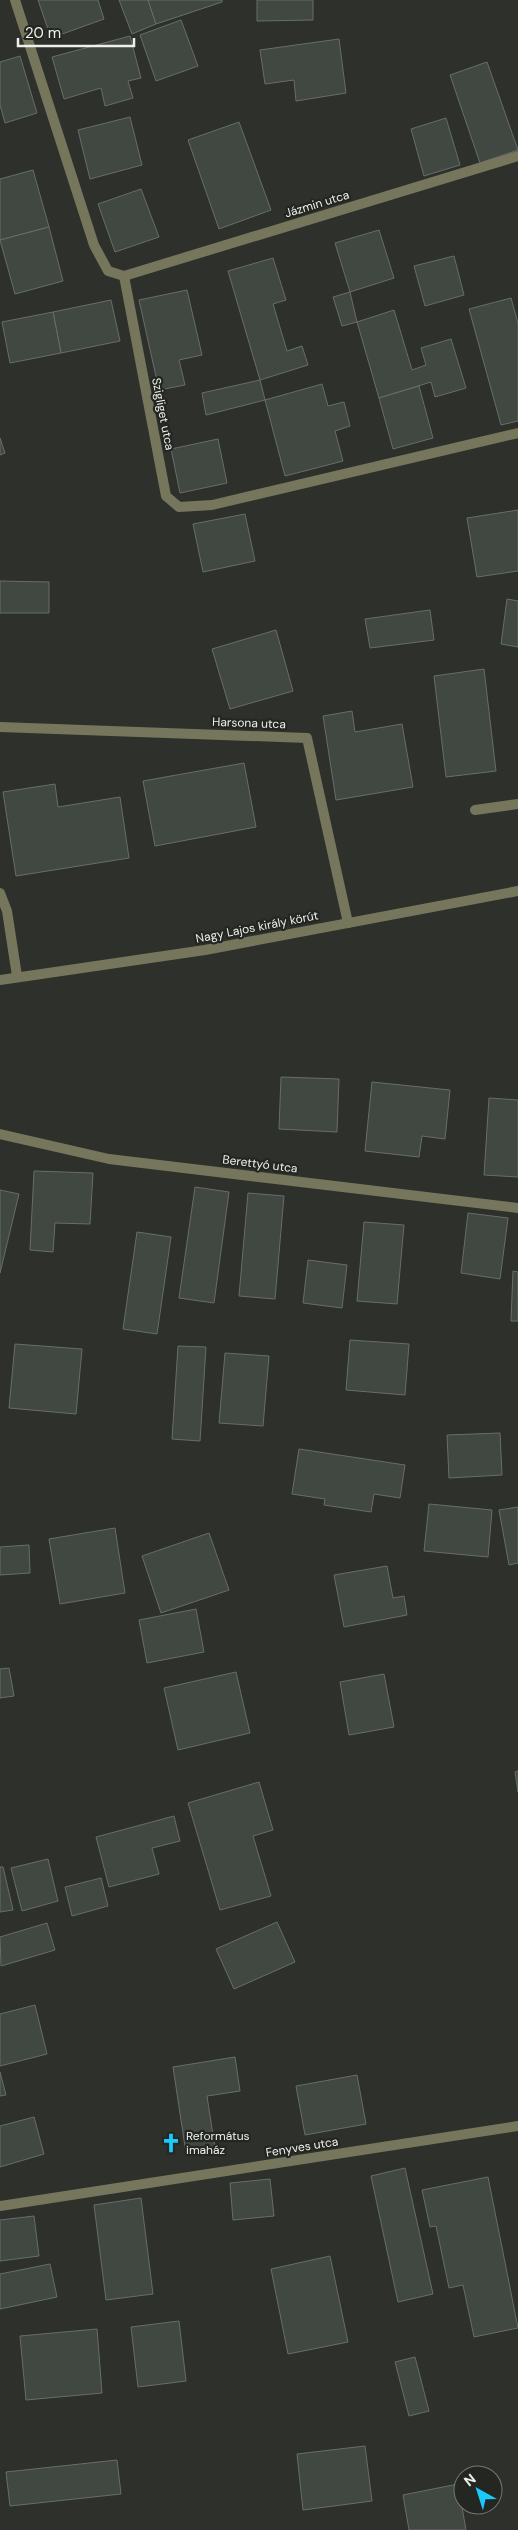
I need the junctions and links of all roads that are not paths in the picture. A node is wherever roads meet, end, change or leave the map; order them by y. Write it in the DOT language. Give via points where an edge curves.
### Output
graph roads {
  1 [pos="15,0"];
  2 [pos="518,156"];
  3 [pos="124,276"];
  4 [pos="518,433"];
  5 [pos="0,727"];
  6 [pos="518,804"];
  7 [pos="474,810"];
  8 [pos="518,891"];
  9 [pos="0,893"];
  10 [pos="348,923"];
  11 [pos="17,976"];
  12 [pos="0,980"];
  13 [pos="0,1134"];
  14 [pos="518,1208"];
  15 [pos="518,2126"];
  16 [pos="0,2206"];
  1 -- 3 [label="street" via="94,246 108,271"];
  2 -- 3 [label="street, Jázmin utca"];
  3 -- 4 [label="street, Szigliget utca" via="166,496 179,508 212,505"];
  5 -- 10 [label="street, Harsona utca" via="308,738"];
  6 -- 7 [label="street"];
  8 -- 10 [label="street, Nagy Lajos király körút"];
  9 -- 11 [label="street" via="7,911"];
  10 -- 11 [label="street, Nagy Lajos király körút" via="205,950"];
  11 -- 12 [label="street, Nagy Lajos király körút"];
  13 -- 14 [label="street, Berettyó utca" via="109,1159"];
  15 -- 16 [label="street, Fenyves utca"];
}
